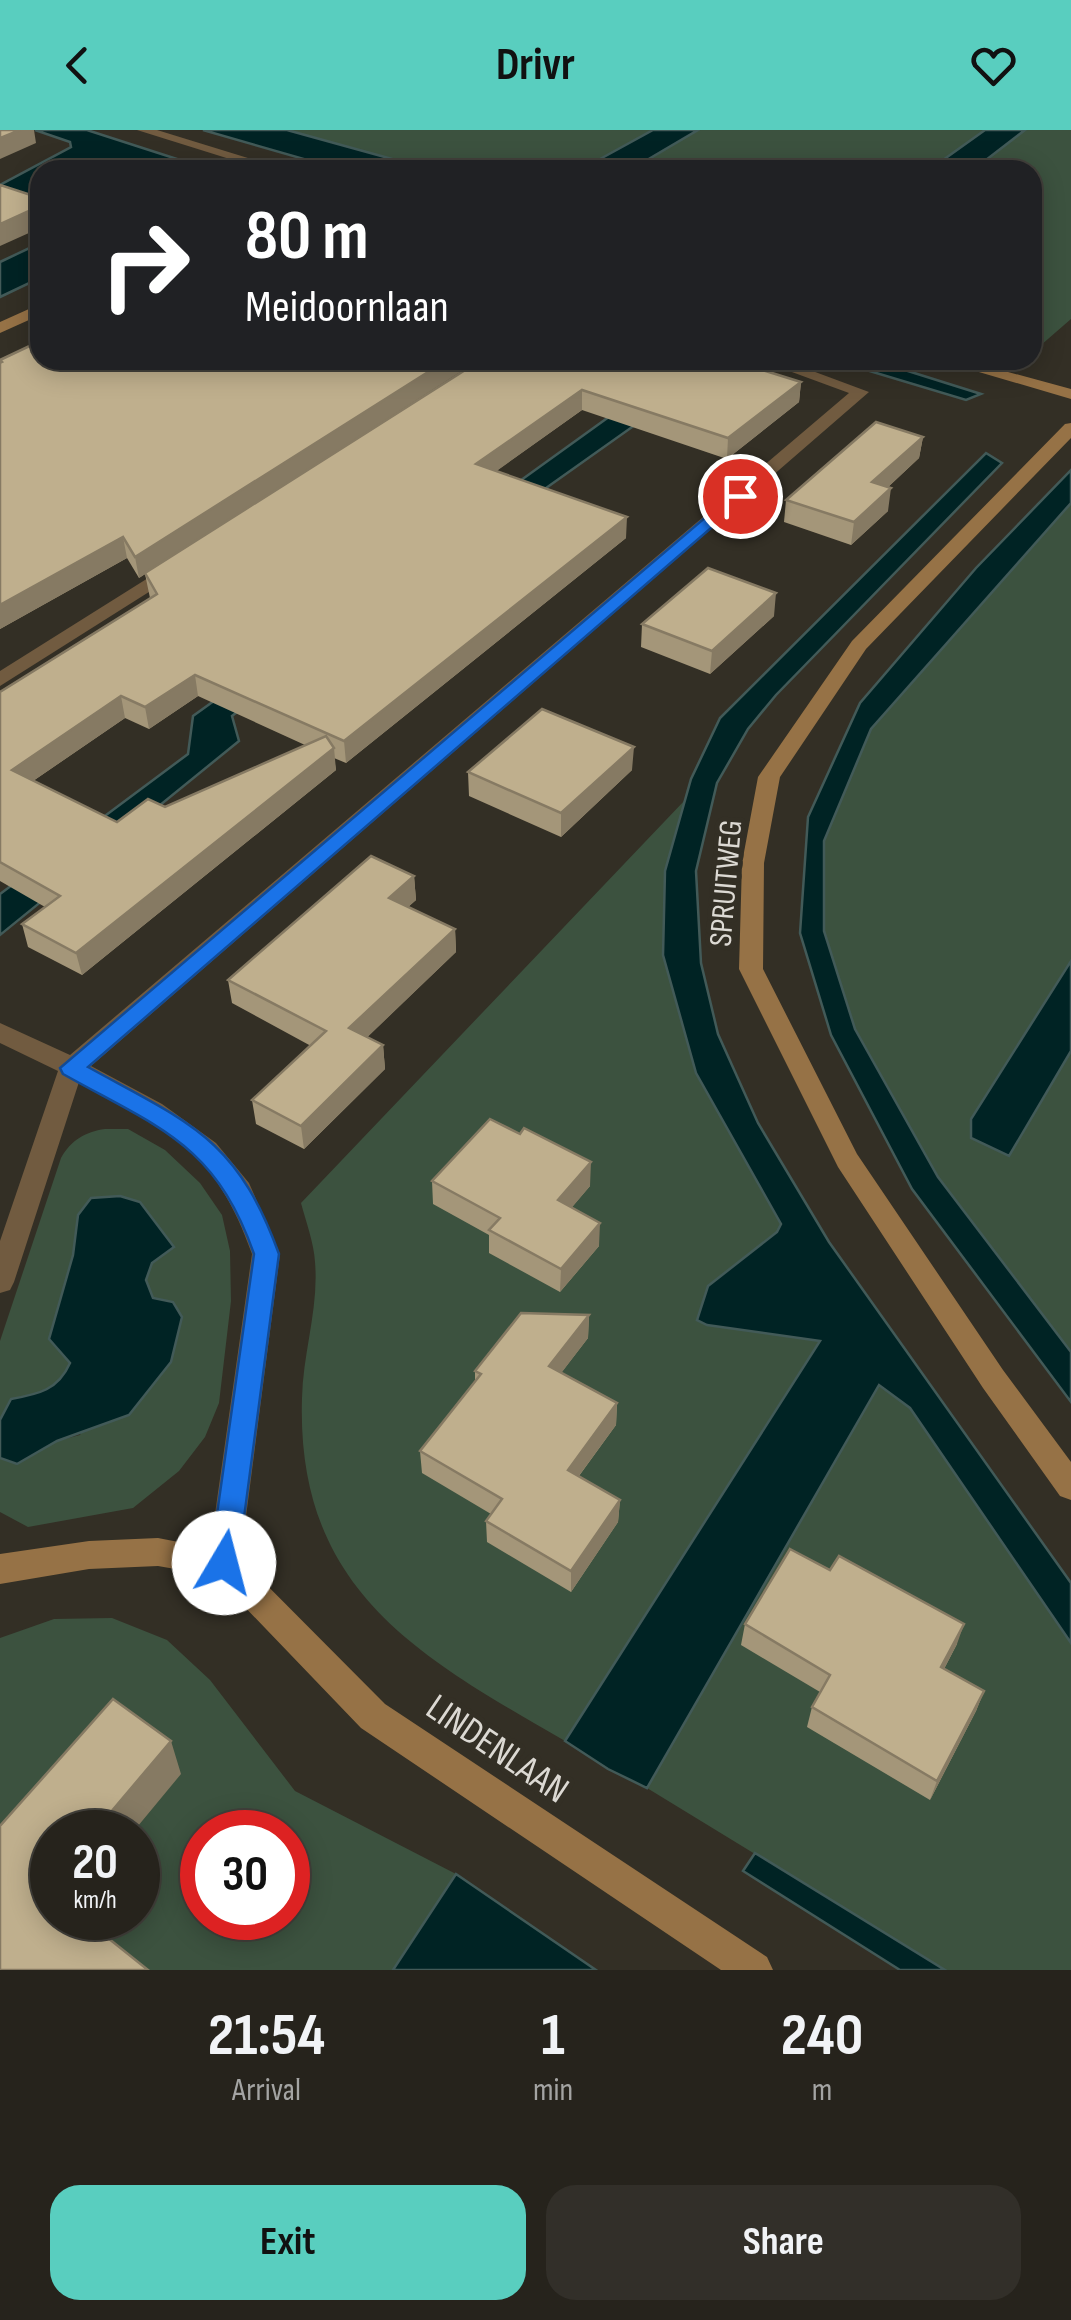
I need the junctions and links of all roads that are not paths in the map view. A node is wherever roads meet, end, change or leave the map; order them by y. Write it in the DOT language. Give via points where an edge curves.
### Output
graph roads {
  1 [pos="144,130"];
  2 [pos="246,160"];
  3 [pos="30,314"];
  4 [pos="0,328"];
  5 [pos="796,370"];
  6 [pos="983,370"];
  7 [pos="1071,394"];
  8 [pos="1071,428"];
  9 [pos="182,562"];
  10 [pos="0,680"];
  11 [pos="0,1032"];
  12 [pos="72,1068"];
  13 [pos="0,1282"];
  14 [pos="1071,1486"];
  15 [pos="224,1563"];
  16 [pos="0,1569"];
  17 [pos="754,1970"];
  1 -- 2 [label="street"];
  3 -- 4 [label="main road"];
  5 -- 12 [label="street" via="861,392"];
  6 -- 7 [label="main road"];
  8 -- 14 [label="main road, SPRUITWEG" via="858,646 770,776 753,863 750,969 847,1160"];
  9 -- 10 [label="street"];
  11 -- 12 [label="street"];
  12 -- 13 [label="street"];
  12 -- 15 [label="street" via="185,1131 227,1172 266,1254"];
  15 -- 16 [label="main road" via="158,1552"];
  15 -- 17 [label="main road, LINDENLAAN" via="373,1716"];
}
